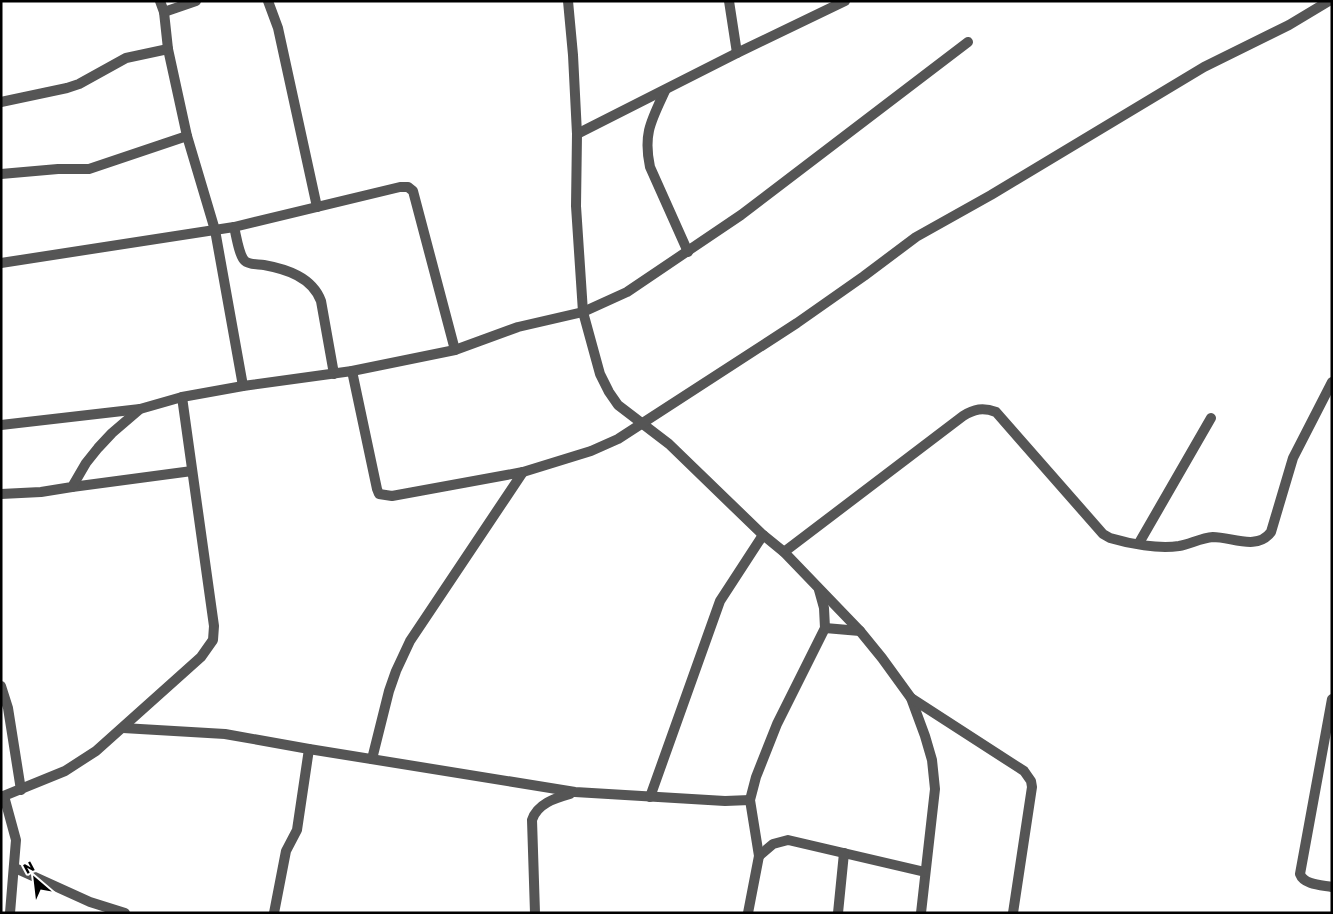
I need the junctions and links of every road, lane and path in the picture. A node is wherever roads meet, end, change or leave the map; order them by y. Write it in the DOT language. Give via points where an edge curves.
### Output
graph roads {
  1 [pos="160,1"];
  2 [pos="196,1"];
  3 [pos="268,1"];
  4 [pos="568,1"];
  5 [pos="729,1"];
  6 [pos="845,1"];
  7 [pos="1330,1"];
  8 [pos="164,12"];
  9 [pos="968,42"];
  10 [pos="168,49"];
  11 [pos="736,53"];
  12 [pos="665,91"];
  13 [pos="1,102"];
  14 [pos="577,134"];
  15 [pos="187,136"];
  16 [pos="1,174"];
  17 [pos="317,207"];
  18 [pos="234,227"];
  19 [pos="215,230"];
  20 [pos="688,252"];
  21 [pos="1,263"];
  22 [pos="583,312"];
  23 [pos="455,350"];
  24 [pos="352,371"];
  25 [pos="334,374"];
  26 [pos="1332,382"];
  27 [pos="243,386"];
  28 [pos="182,397"];
  29 [pos="140,409"];
  30 [pos="1211,418"];
  31 [pos="1,424"];
  32 [pos="641,424"];
  33 [pos="192,471"];
  34 [pos="523,472"];
  35 [pos="72,487"];
  36 [pos="1,494"];
  37 [pos="763,535"];
  38 [pos="1139,543"];
  39 [pos="784,552"];
  40 [pos="819,590"];
  41 [pos="825,628"];
  42 [pos="860,631"];
  43 [pos="1,686"];
  44 [pos="911,698"];
  45 [pos="1332,699"];
  46 [pos="5,709"];
  47 [pos="122,728"];
  48 [pos="309,749"];
  49 [pos="372,759"];
  50 [pos="21,790"];
  51 [pos="575,792"];
  52 [pos="2,796"];
  53 [pos="650,797"];
  54 [pos="750,800"];
  55 [pos="844,854"];
  56 [pos="760,856"];
  57 [pos="15,868"];
  58 [pos="925,872"];
  59 [pos="1332,887"];
  60 [pos="10,913"];
  61 [pos="125,913"];
  62 [pos="274,913"];
  63 [pos="535,913"];
  64 [pos="748,913"];
  65 [pos="838,913"];
  66 [pos="921,913"];
  67 [pos="1013,913"];
  1 -- 8 [label="street"];
  2 -- 8 [label="street"];
  3 -- 17 [label="street" via="278,28"];
  4 -- 14 [label="street"];
  5 -- 11 [label="street"];
  6 -- 11 [label="street"];
  7 -- 32 [label="street" via="1204,67 916,237 797,323"];
  8 -- 10 [label="street"];
  9 -- 20 [label="street"];
  10 -- 13 [label="street" via="126,58 67,88"];
  10 -- 15 [label="street"];
  11 -- 12 [label="street"];
  12 -- 14 [label="street"];
  12 -- 20 [label="street" via="649,124 647,153 650,168"];
  14 -- 22 [label="street" via="576,206"];
  15 -- 16 [label="street" via="89,169"];
  15 -- 19 [label="street"];
  17 -- 18 [label="street"];
  17 -- 23 [label="street" via="400,186 413,191"];
  18 -- 19 [label="street"];
  18 -- 25 [label="street" via="244,260 285,270 306,280 318,293"];
  19 -- 21 [label="street"];
  19 -- 27 [label="street"];
  20 -- 22 [label="street" via="627,292"];
  22 -- 23 [label="street" via="518,327"];
  22 -- 32 [label="street" via="600,374 609,392 618,405"];
  23 -- 24 [label="street"];
  24 -- 25 [label="street"];
  24 -- 34 [label="street" via="379,494 392,496"];
  25 -- 27 [label="street"];
  26 -- 38 [label="street" via="1293,458 1267,538 1255,542 1213,537 1180,546 1160,547"];
  27 -- 28 [label="street"];
  28 -- 29 [label="street"];
  28 -- 33 [label="street"];
  29 -- 31 [label="street"];
  29 -- 35 [label="street" via="98,448"];
  30 -- 38 [label="street"];
  32 -- 34 [label="street" via="618,439 591,450"];
  32 -- 37 [label="street" via="669,444"];
  33 -- 35 [label="street"];
  33 -- 47 [label="street" via="214,626 213,640 201,657"];
  34 -- 49 [label="street" via="410,641 389,691"];
  35 -- 36 [label="street"];
  37 -- 39 [label="street"];
  37 -- 53 [label="street" via="720,601"];
  38 -- 39 [label="street" via="1103,534 996,412 981,408 963,416"];
  39 -- 40 [label="street"];
  40 -- 41 [label="street"];
  40 -- 42 [label="street"];
  41 -- 42 [label="street"];
  41 -- 54 [label="street" via="777,724"];
  42 -- 44 [label="street"];
  43 -- 46 [label="street"];
  44 -- 58 [label="street" via="932,760 935,789"];
  44 -- 67 [label="street" via="1024,771 1031,781"];
  45 -- 59 [label="street" via="1300,874 1306,882"];
  46 -- 50 [label="street"];
  47 -- 48 [label="street" via="225,734"];
  47 -- 50 [label="street" via="96,751 65,771"];
  48 -- 49 [label="street"];
  48 -- 62 [label="street" via="297,830 286,851"];
  49 -- 51 [label="street"];
  50 -- 52 [label="street"];
  51 -- 53 [label="street"];
  51 -- 63 [label="street" via="548,802 532,820"];
  52 -- 57 [label="street" via="16,840"];
  53 -- 54 [label="street" via="725,802"];
  54 -- 56 [label="street"];
  55 -- 56 [label="street" via="788,840 774,844"];
  55 -- 58 [label="street"];
  55 -- 65 [label="street"];
  56 -- 64 [label="street"];
  57 -- 60 [label="street"];
  57 -- 61 [label="street" via="90,902"];
  58 -- 66 [label="street"];
}
